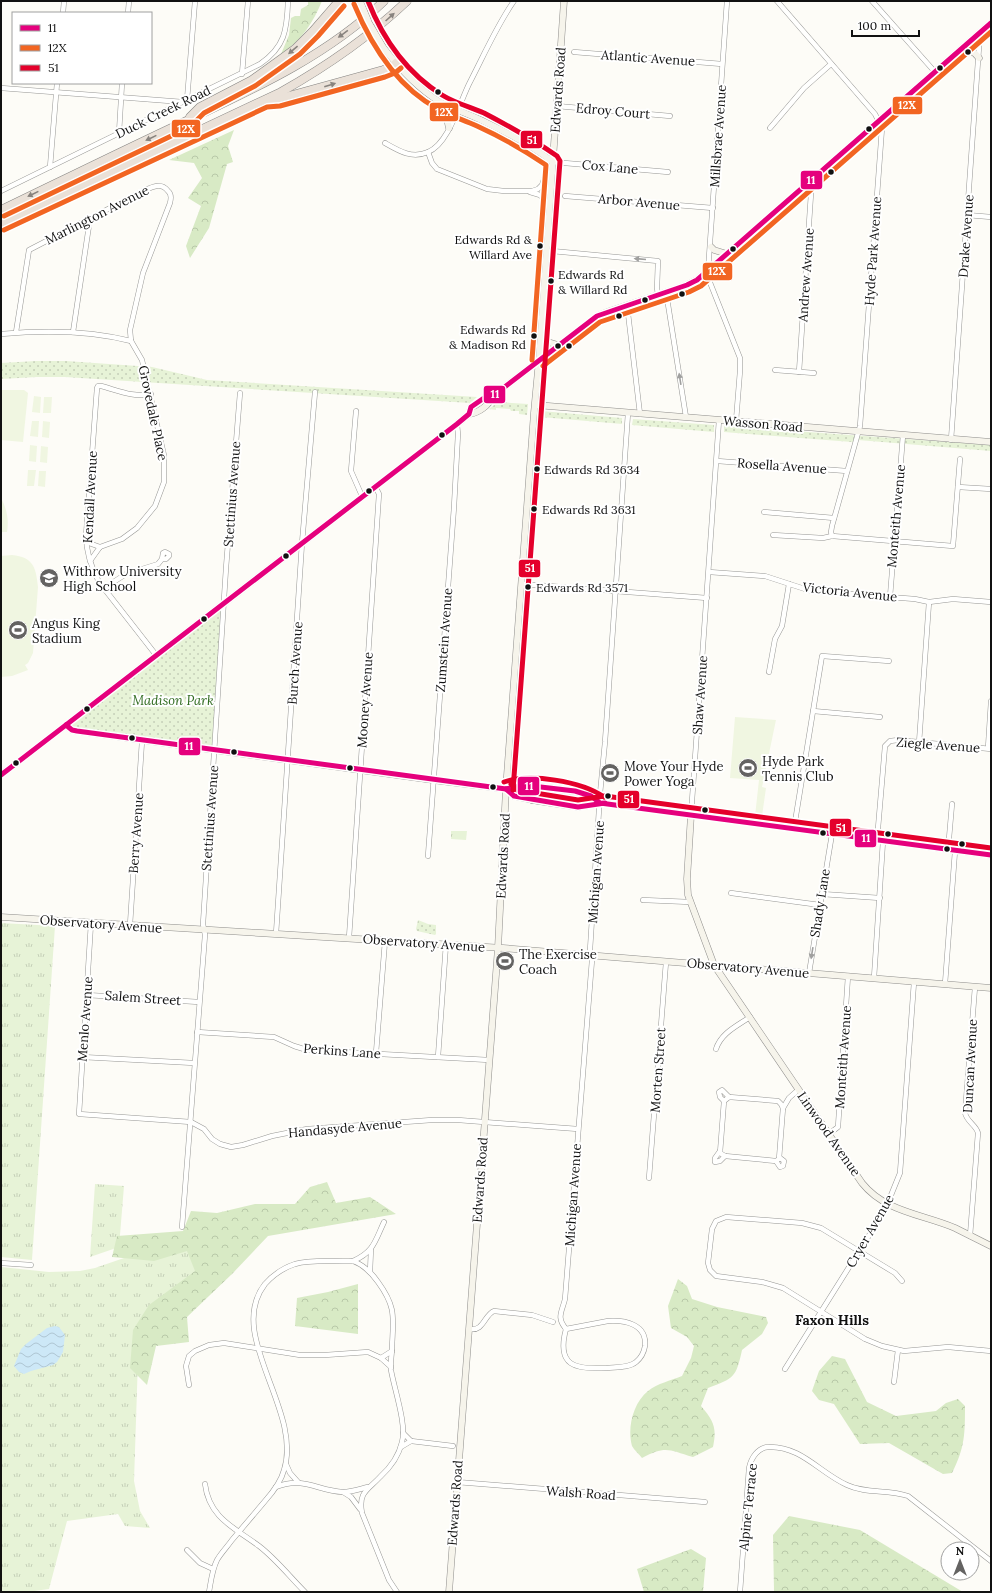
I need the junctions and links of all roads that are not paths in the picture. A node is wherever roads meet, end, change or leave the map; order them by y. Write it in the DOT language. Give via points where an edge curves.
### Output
graph roads {
  1 [pos="64,1"];
  2 [pos="129,1"];
  3 [pos="195,1"];
  4 [pos="248,1"];
  5 [pos="288,1"];
  6 [pos="331,1"];
  7 [pos="339,1"];
  8 [pos="360,1"];
  9 [pos="384,1"];
  10 [pos="407,1"];
  11 [pos="514,1"];
  12 [pos="564,1"];
  13 [pos="727,1"];
  14 [pos="777,1"];
  15 [pos="872,1"];
  16 [pos="63,12"];
  17 [pos="128,12"];
  18 [pos="991,23"];
  19 [pos="318,25"];
  20 [pos="980,32"];
  21 [pos="960,50"];
  22 [pos="574,52"];
  23 [pos="979,58"];
  24 [pos="396,63"];
  25 [pos="722,64"];
  26 [pos="831,64"];
  27 [pos="935,72"];
  28 [pos="242,74"];
  29 [pos="57,84"];
  30 [pos="122,84"];
  31 [pos="1,88"];
  32 [pos="56,93"];
  33 [pos="121,98"];
  34 [pos="265,100"];
  35 [pos="185,101"];
  36 [pos="440,102"];
  37 [pos="557,106"];
  38 [pos="458,110"];
  39 [pos="670,116"];
  40 [pos="186,121"];
  41 [pos="878,121"];
  42 [pos="449,128"];
  43 [pos="770,128"];
  44 [pos="119,133"];
  45 [pos="385,143"];
  46 [pos="428,152"];
  47 [pos="553,162"];
  48 [pos="50,167"];
  49 [pos="552,171"];
  50 [pos="668,172"];
  51 [pos="812,179"];
  52 [pos="1,191"];
  53 [pos="523,191"];
  54 [pos="565,196"];
  55 [pos="549,204"];
  56 [pos="713,208"];
  57 [pos="1,210"];
  58 [pos="967,215"];
  59 [pos="991,217"];
  60 [pos="90,219"];
  61 [pos="1,224"];
  62 [pos="711,247"];
  63 [pos="546,253"];
  64 [pos="727,254"];
  65 [pos="708,271"];
  66 [pos="666,292"];
  67 [pos="658,295"];
  68 [pos="627,305"];
  69 [pos="16,332"];
  70 [pos="74,332"];
  71 [pos="1,334"];
  72 [pos="541,335"];
  73 [pos="131,341"];
  74 [pos="558,345"];
  75 [pos="540,360"];
  76 [pos="775,370"];
  77 [pos="799,372"];
  78 [pos="814,373"];
  79 [pos="315,392"];
  80 [pos="240,393"];
  81 [pos="151,394"];
  82 [pos="536,405"];
  83 [pos="356,411"];
  84 [pos="628,413"];
  85 [pos="640,414"];
  86 [pos="686,417"];
  87 [pos="719,420"];
  88 [pos="736,421"];
  89 [pos="457,424"];
  90 [pos="859,432"];
  91 [pos="903,435"];
  92 [pos="951,440"];
  93 [pos="991,442"];
  94 [pos="960,459"];
  95 [pos="717,461"];
  96 [pos="847,471"];
  97 [pos="375,486"];
  98 [pos="958,487"];
  99 [pos="991,489"];
  100 [pos="362,496"];
  101 [pos="764,512"];
  102 [pos="834,518"];
  103 [pos="773,535"];
  104 [pos="832,536"];
  105 [pos="894,541"];
  106 [pos="86,542"];
  107 [pos="302,543"];
  108 [pos="100,547"];
  109 [pos="162,559"];
  110 [pos="90,561"];
  111 [pos="709,572"];
  112 [pos="522,584"];
  113 [pos="789,584"];
  114 [pos="104,588"];
  115 [pos="615,591"];
  116 [pos="890,597"];
  117 [pos="707,598"];
  118 [pos="929,602"];
  119 [pos="991,602"];
  120 [pos="224,603"];
  121 [pos="156,655"];
  122 [pos="889,661"];
  123 [pos="769,672"];
  124 [pos="991,701"];
  125 [pos="813,711"];
  126 [pos="880,717"];
  127 [pos="66,725"];
  128 [pos="142,741"];
  129 [pos="919,743"];
  130 [pos="989,748"];
  131 [pos="215,751"];
  132 [pos="288,761"];
  133 [pos="361,770"];
  134 [pos="1,775"];
  135 [pos="433,780"];
  136 [pos="532,786"];
  137 [pos="506,789"];
  138 [pos="579,792"];
  139 [pos="532,800"];
  140 [pos="600,803"];
  141 [pos="952,804"];
  142 [pos="578,807"];
  143 [pos="691,815"];
  144 [pos="794,828"];
  145 [pos="832,834"];
  146 [pos="880,840"];
  147 [pos="948,850"];
  148 [pos="955,850"];
  149 [pos="991,855"];
  150 [pos="428,856"];
  151 [pos="731,893"];
  152 [pos="822,894"];
  153 [pos="880,898"];
  154 [pos="643,900"];
  155 [pos="690,902"];
  156 [pos="820,905"];
  157 [pos="1,917"];
  158 [pos="91,923"];
  159 [pos="130,925"];
  160 [pos="204,930"];
  161 [pos="276,934"];
  162 [pos="349,938"];
  163 [pos="385,941"];
  164 [pos="446,944"];
  165 [pos="498,948"];
  166 [pos="591,955"];
  167 [pos="666,962"];
  168 [pos="714,965"];
  169 [pos="809,973"];
  170 [pos="848,976"];
  171 [pos="874,978"];
  172 [pos="914,982"];
  173 [pos="946,984"];
  174 [pos="975,987"];
  175 [pos="991,988"];
  176 [pos="87,995"];
  177 [pos="199,1002"];
  178 [pos="750,1017"];
  179 [pos="197,1032"];
  180 [pos="716,1049"];
  181 [pos="376,1053"];
  182 [pos="82,1057"];
  183 [pos="438,1057"];
  184 [pos="489,1060"];
  185 [pos="194,1064"];
  186 [pos="798,1090"];
  187 [pos="728,1097"];
  188 [pos="789,1098"];
  189 [pos="724,1101"];
  190 [pos="778,1102"];
  191 [pos="783,1108"];
  192 [pos="191,1122"];
  193 [pos="484,1123"];
  194 [pos="578,1129"];
  195 [pos="830,1134"];
  196 [pos="720,1151"];
  197 [pos="725,1156"];
  198 [pos="649,1178"];
  199 [pos="887,1205"];
  200 [pos="384,1222"];
  201 [pos="182,1227"];
  202 [pos="970,1236"];
  203 [pos="991,1246"];
  204 [pos="371,1249"];
  205 [pos="860,1251"];
  206 [pos="353,1261"];
  207 [pos="1,1263"];
  208 [pos="31,1265"];
  209 [pos="370,1272"];
  210 [pos="902,1281"];
  211 [pos="821,1311"];
  212 [pos="553,1322"];
  213 [pos="469,1329"];
  214 [pos="566,1329"];
  215 [pos="259,1348"];
  216 [pos="898,1350"];
  217 [pos="392,1351"];
  218 [pos="991,1351"];
  219 [pos="381,1358"];
  220 [pos="391,1367"];
  221 [pos="785,1369"];
  222 [pos="894,1382"];
  223 [pos="189,1385"];
  224 [pos="403,1433"];
  225 [pos="411,1441"];
  226 [pos="453,1446"];
  227 [pos="401,1447"];
  228 [pos="286,1464"];
  229 [pos="298,1482"];
  230 [pos="457,1482"];
  231 [pos="205,1484"];
  232 [pos="276,1487"];
  233 [pos="368,1487"];
  234 [pos="343,1492"];
  235 [pos="705,1502"];
  236 [pos="362,1512"];
  237 [pos="238,1532"];
  238 [pos="187,1550"];
  239 [pos="991,1561"];
  240 [pos="213,1569"];
  241 [pos="209,1592"];
  242 [pos="304,1592"];
  243 [pos="396,1592"];
  244 [pos="449,1592"];
  245 [pos="740,1592"];
  1 -- 16 [label="street"];
  2 -- 17 [label="street"];
  3 -- 35 [label="street"];
  4 -- 28 [label="street"];
  5 -- 28 [label="street, Duck Creek Road" via="283,38 276,50 260,64"];
  6 -- 19 [label="highway"];
  7 -- 19 [label="highway"];
  8 -- 24 [label="main road, bridge" via="369,23"];
  9 -- 40 [label="highway, one-way" via="342,36 306,60 249,92"];
  34 -- 10 [label="highway, one-way" via="315,73 346,52"];
  11 -- 38 [label="street" via="469,83"];
  12 -- 37 [label="main road, Edwards Road"];
  13 -- 25 [label="street, Millsbrae Avenue"];
  14 -- 26 [label="street, Hyde Park Avenue"];
  15 -- 27 [label="street"];
  18 -- 20 [label="main road"];
  19 -- 40 [label="highway, one-way" via="294,49 264,72 200,106"];
  20 -- 21 [label="main road"];
  20 -- 23 [label="street, Drake Avenue"];
  21 -- 23 [label="main road" via="970,50"];
  21 -- 27 [label="main road"];
  22 -- 25 [label="street, Atlantic Avenue"];
  23 -- 58 [label="street, Drake Avenue"];
  34 -- 24 [label="highway, one-way" via="278,100 392,67"];
  24 -- 36 [label="main road" via="416,85"];
  25 -- 56 [label="street, Millsbrae Avenue"];
  26 -- 41 [label="street, Hyde Park Avenue" via="875,114"];
  26 -- 43 [label="street" via="804,88"];
  27 -- 41 [label="main road"];
  28 -- 35 [label="street, Duck Creek Road"];
  29 -- 32 [label="street"];
  30 -- 33 [label="street"];
  31 -- 32 [label="street"];
  32 -- 33 [label="street"];
  32 -- 48 [label="street"];
  33 -- 35 [label="street"];
  33 -- 44 [label="street"];
  34 -- 61 [label="highway"];
  35 -- 44 [label="street, Duck Creek Road"];
  36 -- 38 [label="main road"];
  36 -- 42 [label="main road"];
  37 -- 39 [label="street, Edroy Court"];
  37 -- 47 [label="main road, Edwards Road"];
  38 -- 42 [label="street"];
  38 -- 47 [label="main road" via="502,130"];
  40 -- 57 [label="highway, one-way"];
  41 -- 51 [label="main road"];
  41 -- 90 [label="street, Hyde Park Avenue" via="882,128"];
  42 -- 46 [label="street" via="439,144"];
  44 -- 48 [label="street, Duck Creek Road"];
  45 -- 46 [label="street" via="407,154"];
  46 -- 53 [label="street" via="434,166 486,189"];
  47 -- 49 [label="main road, Edwards Road"];
  47 -- 50 [label="street, Cox Lane"];
  48 -- 52 [label="street, Duck Creek Road"];
  49 -- 53 [label="street" via="538,189"];
  49 -- 55 [label="main road, Edwards Road"];
  51 -- 64 [label="main road"];
  51 -- 77 [label="street, Andrew Avenue"];
  53 -- 55 [label="street" via="540,195"];
  54 -- 56 [label="street, Arbor Avenue"];
  55 -- 63 [label="main road, Edwards Road"];
  56 -- 62 [label="street, Millsbrae Avenue"];
  58 -- 59 [label="street"];
  58 -- 92 [label="street, Drake Avenue"];
  60 -- 69 [label="street, Marlington Avenue" via="29,250"];
  60 -- 70 [label="street"];
  60 -- 73 [label="street, Marlington Avenue" via="154,187 166,188 170,194 170,203 143,273 130,330"];
  62 -- 64 [label="main road"];
  62 -- 65 [label="street, Millsbrae Avenue"];
  67 -- 63 [label="street, one-way" via="658,261 552,251"];
  63 -- 72 [label="main road, Edwards Road"];
  64 -- 65 [label="main road"];
  65 -- 66 [label="main road" via="693,282"];
  65 -- 88 [label="street" via="709,280 740,358"];
  66 -- 67 [label="main road"];
  86 -- 66 [label="street, one-way"];
  67 -- 68 [label="main road"];
  68 -- 74 [label="main road" via="597,316"];
  68 -- 85 [label="street"];
  69 -- 70 [label="street"];
  69 -- 71 [label="street"];
  70 -- 73 [label="street" via="108,335"];
  72 -- 74 [label="main road" via="548,342"];
  72 -- 75 [label="main road, Edwards Road"];
  73 -- 81 [label="street, Grovedale Place" via="142,360"];
  74 -- 75 [label="main road"];
  75 -- 82 [label="main road, Edwards Road"];
  75 -- 89 [label="main road" via="493,396 484,398 471,407 469,414"];
  76 -- 77 [label="street"];
  77 -- 78 [label="street"];
  79 -- 107 [label="street, Burch Avenue"];
  80 -- 120 [label="street, Stettinius Avenue"];
  81 -- 106 [label="street, Kendall Avenue" via="145,396 101,386 97,388"];
  81 -- 108 [label="street, Grovedale Place" via="164,456 165,474 160,496 154,508 137,528 122,539"];
  82 -- 84 [label="main road, Wasson Road"];
  82 -- 112 [label="main road, Edwards Road"];
  83 -- 100 [label="street" via="351,471"];
  84 -- 85 [label="main road, Wasson Road"];
  84 -- 115 [label="street, Michigan Avenue"];
  85 -- 86 [label="main road, Wasson Road"];
  86 -- 87 [label="main road, Wasson Road"];
  87 -- 88 [label="main road, Wasson Road"];
  87 -- 95 [label="street, Shaw Avenue"];
  88 -- 90 [label="main road, Wasson Road"];
  89 -- 97 [label="main road"];
  89 -- 135 [label="street, Zumstein Avenue" via="454,507"];
  90 -- 91 [label="main road, Wasson Road"];
  90 -- 96 [label="street, Hyde Park Avenue"];
  91 -- 92 [label="main road, Wasson Road"];
  91 -- 105 [label="street, Monteith Avenue"];
  92 -- 93 [label="main road, Wasson Road"];
  94 -- 98 [label="street"];
  95 -- 96 [label="street, Rosella Avenue"];
  95 -- 111 [label="street, Shaw Avenue"];
  96 -- 102 [label="street, Hyde Park Avenue"];
  97 -- 100 [label="main road"];
  97 -- 133 [label="street, Mooney Avenue" via="379,494"];
  98 -- 99 [label="street"];
  98 -- 105 [label="street" via="953,546"];
  100 -- 107 [label="main road"];
  101 -- 102 [label="street"];
  102 -- 104 [label="street, Hyde Park Avenue"];
  103 -- 104 [label="street" via="823,538"];
  104 -- 105 [label="street"];
  105 -- 116 [label="street, Monteith Avenue"];
  106 -- 108 [label="street"];
  106 -- 110 [label="street, Kendall Avenue"];
  107 -- 120 [label="main road"];
  107 -- 132 [label="street, Burch Avenue"];
  108 -- 110 [label="street"];
  109 -- 114 [label="street" via="158,564 126,574"];
  110 -- 114 [label="street, Kendall Avenue" via="95,575"];
  111 -- 113 [label="street, Victoria Avenue" via="765,576"];
  111 -- 117 [label="street, Shaw Avenue"];
  112 -- 115 [label="street"];
  112 -- 137 [label="main road, Edwards Road"];
  113 -- 116 [label="street, Victoria Avenue" via="811,591"];
  113 -- 123 [label="street" via="782,626 775,639"];
  114 -- 121 [label="street, Kendall Avenue"];
  115 -- 117 [label="street"];
  115 -- 140 [label="street, Michigan Avenue"];
  116 -- 118 [label="street, Victoria Avenue"];
  117 -- 143 [label="street, Shaw Avenue"];
  118 -- 119 [label="street, Victoria Avenue" via="953,599"];
  118 -- 129 [label="street"];
  120 -- 121 [label="main road"];
  120 -- 131 [label="street, Stettinius Avenue"];
  121 -- 127 [label="main road"];
  122 -- 125 [label="street" via="822,656"];
  124 -- 130 [label="street"];
  125 -- 126 [label="street"];
  125 -- 144 [label="street"];
  127 -- 128 [label="main road" via="72,730"];
  127 -- 134 [label="main road"];
  128 -- 131 [label="main road"];
  128 -- 159 [label="street, Berry Avenue"];
  129 -- 130 [label="street, Ziegle Avenue"];
  129 -- 146 [label="street, Ziegle Avenue" via="894,740 885,746"];
  131 -- 132 [label="main road"];
  131 -- 160 [label="street, Stettinius Avenue"];
  132 -- 133 [label="main road"];
  132 -- 161 [label="street, Burch Avenue"];
  133 -- 135 [label="main road"];
  133 -- 162 [label="street, Mooney Avenue"];
  135 -- 137 [label="main road"];
  135 -- 150 [label="street, Zumstein Avenue"];
  136 -- 137 [label="main road"];
  136 -- 138 [label="main road"];
  136 -- 139 [label="main road" via="528,795"];
  137 -- 139 [label="main road" via="514,796"];
  137 -- 165 [label="main road, Edwards Road"];
  138 -- 140 [label="main road" via="591,796"];
  138 -- 142 [label="main road" via="583,798"];
  139 -- 142 [label="main road"];
  140 -- 142 [label="main road"];
  140 -- 143 [label="main road"];
  140 -- 166 [label="street, Michigan Avenue"];
  141 -- 147 [label="street"];
  143 -- 144 [label="main road"];
  143 -- 155 [label="main road, Shaw Avenue" via="687,879"];
  144 -- 145 [label="main road"];
  145 -- 146 [label="main road"];
  145 -- 152 [label="street, Shady Lane"];
  146 -- 147 [label="main road"];
  146 -- 153 [label="street"];
  147 -- 148 [label="main road"];
  148 -- 149 [label="main road"];
  148 -- 173 [label="street"];
  151 -- 156 [label="street"];
  152 -- 153 [label="street"];
  152 -- 156 [label="street, Shady Lane"];
  153 -- 171 [label="street"];
  154 -- 155 [label="street"];
  155 -- 168 [label="main road, Shaw Avenue"];
  156 -- 169 [label="street, Shady Lane, one-way"];
  157 -- 158 [label="main road, Observatory Avenue"];
  158 -- 159 [label="main road, Observatory Avenue"];
  158 -- 176 [label="street, Menlo Avenue"];
  159 -- 160 [label="main road, Observatory Avenue"];
  160 -- 161 [label="main road, Observatory Avenue"];
  160 -- 177 [label="street, Stettinius Avenue"];
  161 -- 162 [label="main road, Observatory Avenue"];
  162 -- 163 [label="main road, Observatory Avenue"];
  163 -- 164 [label="main road, Observatory Avenue"];
  163 -- 181 [label="street"];
  164 -- 165 [label="main road, Observatory Avenue"];
  164 -- 183 [label="street"];
  165 -- 166 [label="main road, Observatory Avenue"];
  165 -- 184 [label="main road, Edwards Road"];
  166 -- 167 [label="main road, Observatory Avenue"];
  166 -- 194 [label="street, Michigan Avenue"];
  167 -- 168 [label="main road, Observatory Avenue"];
  167 -- 198 [label="street, Morten Street"];
  168 -- 169 [label="main road, Observatory Avenue"];
  168 -- 178 [label="main road, Linwood Avenue"];
  169 -- 170 [label="main road, Observatory Avenue"];
  170 -- 171 [label="main road, Observatory Avenue"];
  170 -- 195 [label="street, Monteith Avenue" via="838,1127"];
  171 -- 172 [label="main road, Observatory Avenue"];
  172 -- 173 [label="main road, Observatory Avenue"];
  172 -- 199 [label="street, Cryer Avenue" via="900,1173"];
  173 -- 174 [label="main road, Observatory Avenue"];
  174 -- 175 [label="main road, Observatory Avenue"];
  174 -- 202 [label="street, Duncan Avenue" via="966,1113 967,1120 978,1133"];
  176 -- 177 [label="street, Salem Street"];
  176 -- 182 [label="street, Menlo Avenue"];
  177 -- 179 [label="street, Stettinius Avenue"];
  178 -- 180 [label="street" via="724,1035"];
  178 -- 186 [label="main road, Linwood Avenue"];
  179 -- 181 [label="street, Perkins Lane" via="274,1037 307,1050"];
  179 -- 185 [label="street, Stettinius Avenue"];
  181 -- 183 [label="street, Perkins Lane"];
  182 -- 185 [label="street"];
  182 -- 192 [label="street, Menlo Avenue" via="79,1114"];
  183 -- 184 [label="street, Perkins Lane"];
  184 -- 193 [label="main road, Edwards Road"];
  185 -- 192 [label="street, Stettinius Avenue"];
  186 -- 188 [label="street"];
  186 -- 195 [label="main road, Linwood Avenue"];
  187 -- 189 [label="street"];
  187 -- 189 [label="street" via="724,1091 719,1092"];
  187 -- 190 [label="street"];
  188 -- 190 [label="street"];
  188 -- 191 [label="street"];
  189 -- 196 [label="street"];
  190 -- 191 [label="street"];
  191 -- 197 [label="street" via="778,1159"];
  192 -- 193 [label="street, Handasyde Avenue" via="204,1129 212,1139 231,1147 307,1129 432,1120"];
  192 -- 201 [label="street, Stettinius Avenue"];
  193 -- 194 [label="street, Handasyde Avenue"];
  193 -- 213 [label="main road, Edwards Road"];
  194 -- 214 [label="street, Michigan Avenue" via="565,1299 560,1316 561,1323"];
  195 -- 199 [label="main road, Linwood Avenue" via="867,1189"];
  196 -- 197 [label="street"];
  196 -- 197 [label="street" via="715,1162"];
  199 -- 202 [label="main road, Linwood Avenue"];
  199 -- 205 [label="street, Cryer Avenue"];
  200 -- 204 [label="street"];
  202 -- 203 [label="main road, Linwood Avenue"];
  204 -- 206 [label="street"];
  204 -- 209 [label="street"];
  205 -- 210 [label="street"];
  205 -- 211 [label="street, Cryer Avenue"];
  205 -- 211 [label="street" via="828,1231 811,1225 726,1217 719,1218 713,1224 709,1268 716,1276 775,1285"];
  206 -- 209 [label="street"];
  206 -- 215 [label="street" via="301,1263 274,1275 263,1288 254,1308 253,1325"];
  207 -- 208 [label="street"];
  209 -- 217 [label="street" via="387,1295 392,1309"];
  211 -- 216 [label="street" via="865,1339"];
  211 -- 221 [label="street, Cryer Avenue"];
  212 -- 213 [label="street" via="532,1315 494,1311 479,1328"];
  213 -- 230 [label="main road, Edwards Road"];
  214 -- 214 [label="street" via="608,1321 630,1322 643,1332 644,1349 641,1358 633,1364 622,1367 582,1368 572,1365 566,1358 563,1348"];
  215 -- 219 [label="street" via="312,1356 368,1352"];
  215 -- 223 [label="street" via="224,1343 209,1344 201,1348 190,1354 187,1360"];
  215 -- 228 [label="street" via="285,1426 288,1445"];
  216 -- 218 [label="street" via="948,1347"];
  216 -- 222 [label="street"];
  217 -- 219 [label="street"];
  217 -- 220 [label="street"];
  219 -- 220 [label="street"];
  220 -- 224 [label="street"];
  224 -- 225 [label="street"];
  224 -- 227 [label="street"];
  225 -- 226 [label="street"];
  225 -- 227 [label="street"];
  227 -- 233 [label="street" via="387,1470"];
  228 -- 229 [label="street"];
  228 -- 232 [label="street"];
  229 -- 232 [label="street"];
  229 -- 234 [label="street"];
  230 -- 235 [label="street, Walsh Road"];
  230 -- 244 [label="main road, Edwards Road"];
  231 -- 237 [label="street" via="214,1511"];
  232 -- 237 [label="street"];
  233 -- 234 [label="street"];
  233 -- 236 [label="street" via="362,1500"];
  234 -- 236 [label="street" via="351,1497"];
  236 -- 243 [label="street"];
  237 -- 240 [label="street" via="218,1558"];
  237 -- 242 [label="street" via="260,1547"];
  238 -- 240 [label="street" via="200,1563"];
  239 -- 245 [label="street, Alpine Terrace" via="908,1496 852,1487 793,1451 780,1447 766,1447 756,1453 750,1464"];
  240 -- 241 [label="street"];
}
